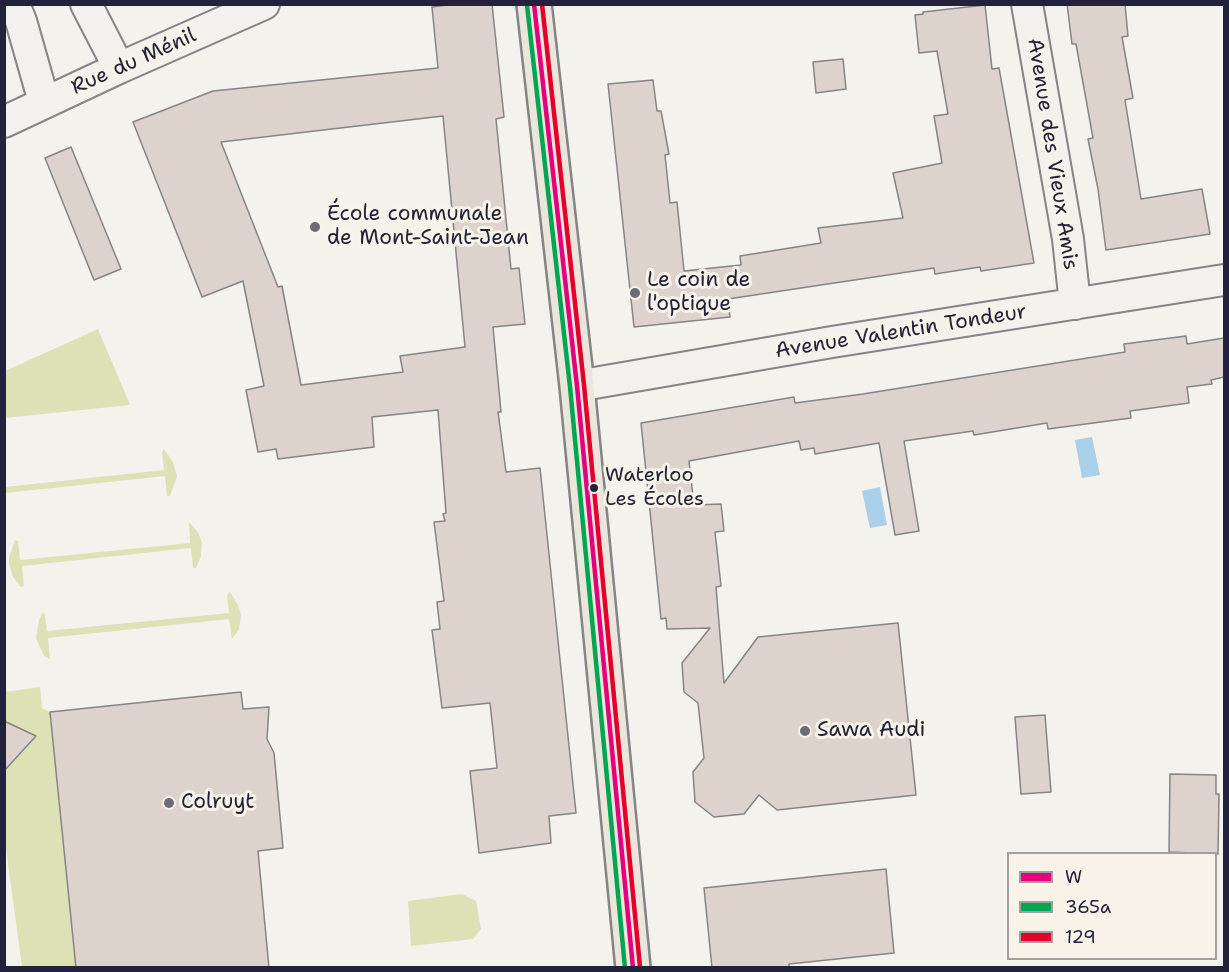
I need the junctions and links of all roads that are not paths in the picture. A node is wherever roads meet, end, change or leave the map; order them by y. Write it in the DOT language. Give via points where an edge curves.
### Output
graph roads {
  1 [pos="14,4"];
  2 [pos="86,4"];
  3 [pos="264,4"];
  4 [pos="534,4"];
  5 [pos="1027,4"];
  6 [pos="119,68"];
  7 [pos="44,102"];
  8 [pos="4,122"];
  9 [pos="1224,280"];
  10 [pos="1075,304"];
  11 [pos="578,386"];
  12 [pos="633,968"];
  1 -- 7 [label="street"];
  2 -- 6 [label="street"];
  3 -- 6 [label="street, Rue du Ménil"];
  4 -- 11 [label="main road"];
  5 -- 10 [label="street, Avenue des Vieux Amis" via="1068,238"];
  6 -- 7 [label="street, Rue du Ménil"];
  7 -- 8 [label="street, Rue du Ménil"];
  9 -- 10 [label="street, Avenue Valentin Tondeur"];
  10 -- 11 [label="street, Avenue Valentin Tondeur"];
  11 -- 12 [label="main road"];
}
